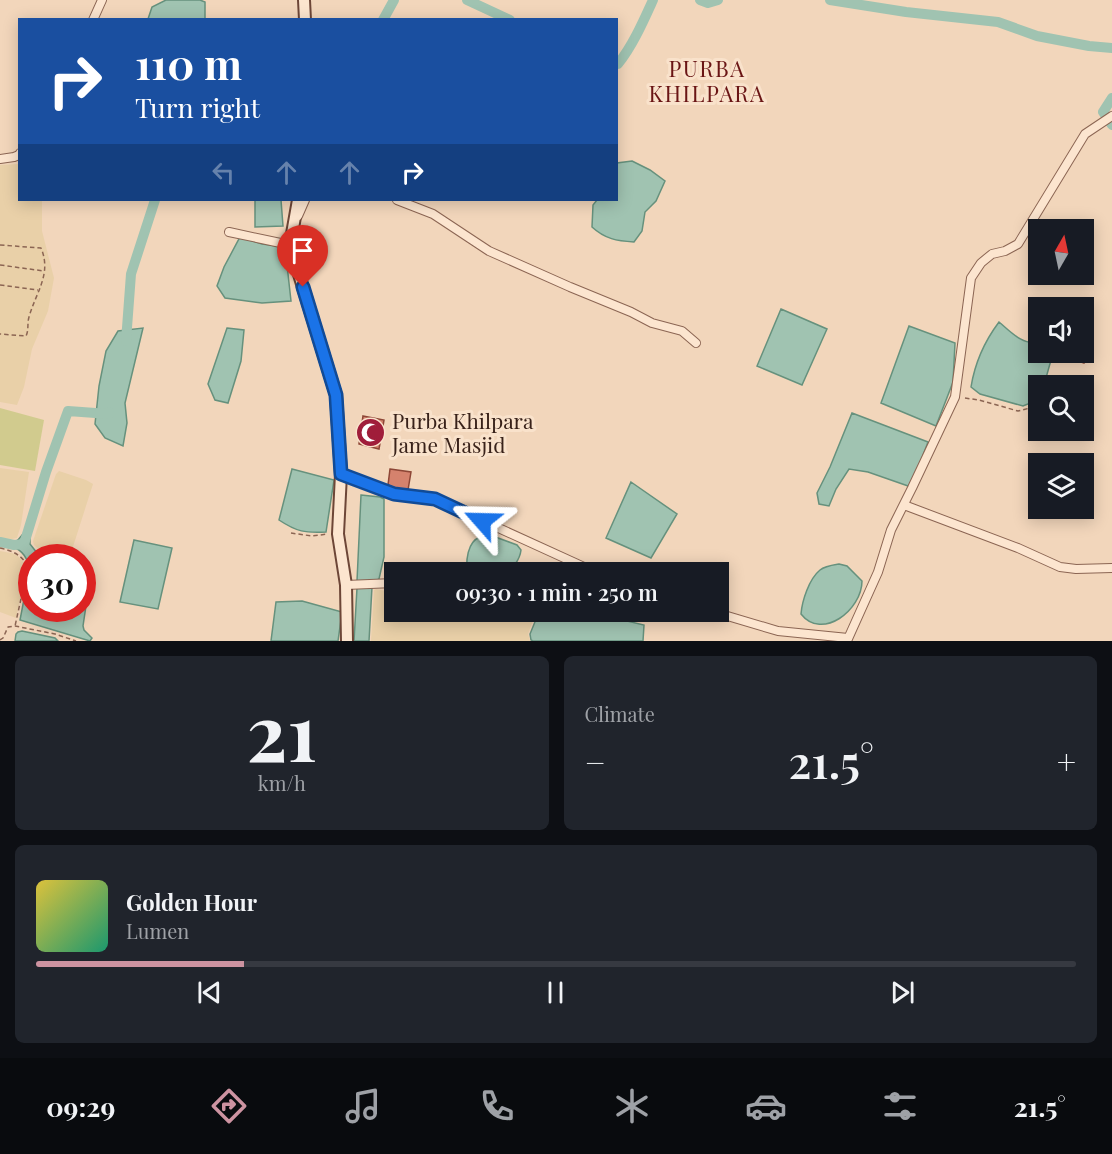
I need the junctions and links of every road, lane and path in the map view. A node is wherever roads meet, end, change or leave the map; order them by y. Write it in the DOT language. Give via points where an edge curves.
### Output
graph roads {
  1 [pos="102,0"];
  2 [pos="304,0"];
  3 [pos="94,18"];
  4 [pos="305,18"];
  5 [pos="1112,116"];
  6 [pos="18,156"];
  7 [pos="0,159"];
  8 [pos="400,201"];
  9 [pos="300,202"];
  10 [pos="229,232"];
  11 [pos="290,244"];
  12 [pos="0,245"];
  13 [pos="0,265"];
  14 [pos="44,271"];
  15 [pos="0,285"];
  16 [pos="39,290"];
  17 [pos="0,334"];
  18 [pos="696,343"];
  19 [pos="955,397"];
  20 [pos="1028,408"];
  21 [pos="341,474"];
  22 [pos="904,505"];
  23 [pos="291,533"];
  24 [pos="338,534"];
  25 [pos="0,548"];
  26 [pos="573,562"];
  27 [pos="1112,568"];
  28 [pos="384,583"];
  29 [pos="346,585"];
  30 [pos="729,616"];
  31 [pos="15,626"];
  32 [pos="0,640"];
  33 [pos="848,640"];
  34 [pos="76,641"];
  35 [pos="347,641"];
  1 -- 3 [label="street"];
  2 -- 4 [label="street"];
  5 -- 19 [label="street" via="1085,134 1018,244 992,254 971,278"];
  6 -- 7 [label="street"];
  8 -- 18 [label="street" via="433,214 489,251 652,323 682,331"];
  9 -- 11 [label="street"];
  10 -- 11 [label="street"];
  11 -- 21 [label="street" via="336,395"];
  12 -- 14 [label="path" via="41,248"];
  13 -- 14 [label="path"];
  14 -- 16 [label="path"];
  15 -- 16 [label="path"];
  16 -- 17 [label="path" via="26,336"];
  19 -- 20 [label="path" via="1018,411"];
  19 -- 22 [label="street"];
  21 -- 24 [label="street"];
  21 -- 26 [label="street" via="394,494 435,499"];
  22 -- 27 [label="street" via="1060,567"];
  22 -- 33 [label="street"];
  23 -- 24 [label="path"];
  24 -- 29 [label="street"];
  25 -- 31 [label="path" via="13,551 28,567"];
  28 -- 29 [label="street"];
  29 -- 35 [label="street"];
  30 -- 33 [label="street" via="778,631"];
  31 -- 32 [label="path" via="9,627"];
  31 -- 34 [label="path"];
}
